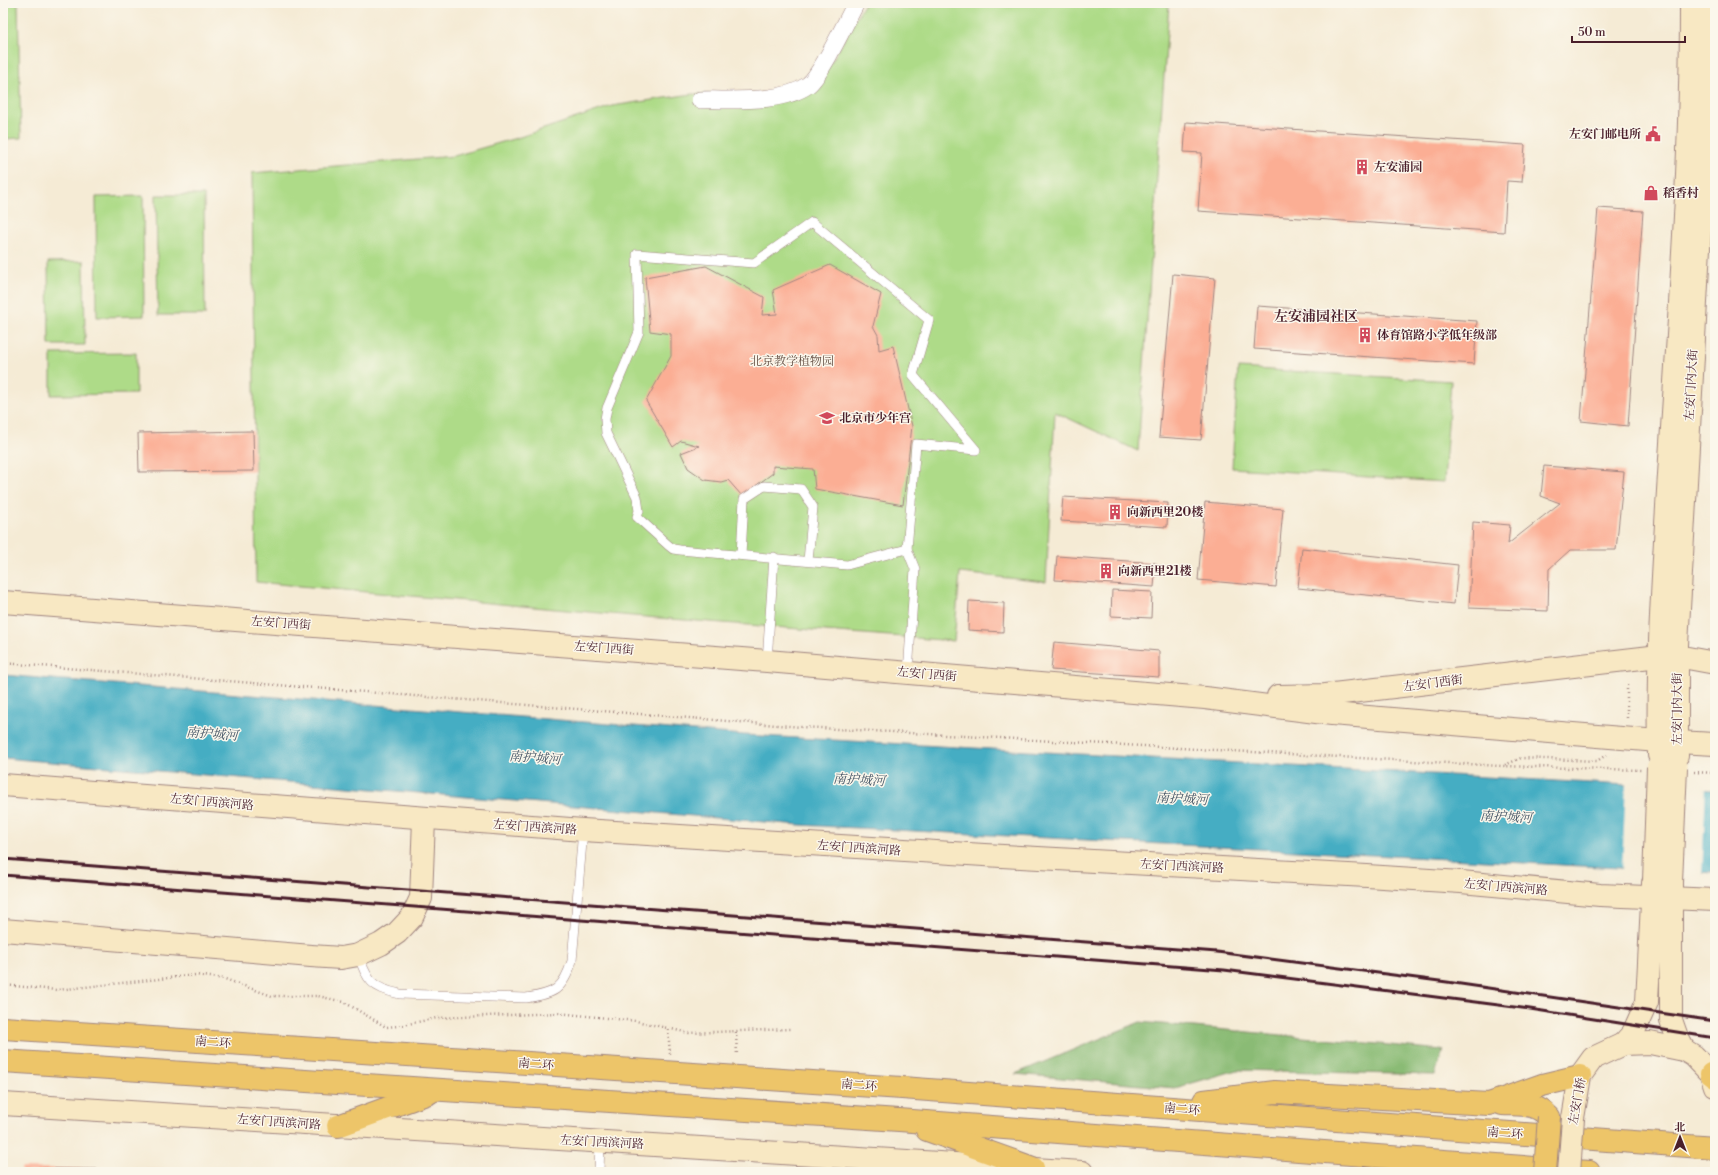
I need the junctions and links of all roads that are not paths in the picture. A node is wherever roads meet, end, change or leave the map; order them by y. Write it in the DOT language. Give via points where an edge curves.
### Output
graph roads {
  1 [pos="856,3"];
  2 [pos="1690,3"];
  3 [pos="1704,3"];
  4 [pos="700,100"];
  5 [pos="906,549"];
  6 [pos="741,555"];
  7 [pos="774,557"];
  8 [pos="808,561"];
  9 [pos="3,602"];
  10 [pos="1668,656"];
  11 [pos="766,661"];
  12 [pos="1715,662"];
  13 [pos="908,673"];
  14 [pos="1205,698"];
  15 [pos="1668,741"];
  16 [pos="1715,744"];
  17 [pos="3,785"];
  18 [pos="424,819"];
  19 [pos="582,830"];
  20 [pos="1662,890"];
  21 [pos="1715,900"];
  22 [pos="3,930"];
  23 [pos="358,955"];
  24 [pos="3,1028"];
  25 [pos="1623,1044"];
  26 [pos="1684,1050"];
  27 [pos="3,1061"];
  28 [pos="1580,1076"];
  29 [pos="1714,1079"];
  30 [pos="438,1090"];
  31 [pos="3,1104"];
  32 [pos="1488,1104"];
  33 [pos="1154,1106"];
  34 [pos="899,1120"];
  35 [pos="338,1126"];
  36 [pos="600,1142"];
  37 [pos="1715,1148"];
  38 [pos="1033,1168"];
  39 [pos="599,1172"];
  40 [pos="1082,1172"];
  41 [pos="1545,1172"];
  42 [pos="1569,1172"];
  43 [pos="1590,1172"];
  1 -- 4 [label="street" via="809,84 791,94"];
  2 -- 10 [label="street, 左安门内大街" via="1691,80"];
  3 -- 10 [label="street, 左安门内大街" via="1708,86"];
  5 -- 6 [label="lane" via="916,444 976,450 913,375 929,320 812,222 754,263 637,254 639,332 607,408 606,433 637,497 637,517 673,549"];
  5 -- 8 [label="lane" via="847,565"];
  5 -- 13 [label="lane" via="915,569"];
  6 -- 7 [label="lane"];
  6 -- 8 [label="lane" via="744,499 764,486 801,489 813,507"];
  7 -- 8 [label="lane"];
  7 -- 11 [label="lane"];
  9 -- 11 [label="street, 左安门西街"];
  10 -- 12 [label="street, 左安门西街"];
  10 -- 14 [label="street, 左安门西街" via="1325,695"];
  10 -- 15 [label="street, 左安门内大街"];
  11 -- 13 [label="street, 左安门西街"];
  13 -- 14 [label="street, 左安门西街"];
  14 -- 15 [label="street, 左安门西街" via="1332,714"];
  15 -- 16 [label="street, 左安门西街"];
  15 -- 20 [label="street, 左安门内大街, bridge"];
  17 -- 18 [label="street, 左安门西滨河路"];
  18 -- 19 [label="street, 左安门西滨河路"];
  18 -- 23 [label="street" via="421,898 412,917 381,944"];
  19 -- 20 [label="street, 左安门西滨河路" via="1461,882 1600,895"];
  19 -- 23 [label="lane" via="572,961 567,977 546,995 526,998 400,994 382,990 366,977"];
  20 -- 21 [label="street, 左安门西滨河路"];
  20 -- 25 [label="street" via="1647,1002 1633,1033"];
  20 -- 26 [label="street" via="1671,1020"];
  22 -- 23 [label="street" via="311,956 341,958"];
  24 -- 33 [label="highway, 南二环"];
  25 -- 26 [label="street, 左安门桥" via="1650,1043"];
  25 -- 28 [label="street, 左安门桥" via="1592,1058"];
  26 -- 29 [label="street, 左安门桥" via="1694,1056"];
  27 -- 30 [label="highway"];
  28 -- 32 [label="highway" via="1542,1085"];
  28 -- 42 [label="street, 左安门桥, bridge" via="1573,1118"];
  30 -- 34 [label="highway"];
  30 -- 35 [label="highway"];
  31 -- 35 [label="street, 左安门西滨河路"];
  32 -- 33 [label="highway" via="1275,1092"];
  32 -- 41 [label="highway, bridge" via="1529,1105 1541,1108 1549,1117"];
  33 -- 37 [label="highway, 南二环"];
  34 -- 38 [label="highway"];
  34 -- 43 [label="highway"];
  35 -- 36 [label="street, 左安门西滨河路"];
  36 -- 38 [label="street, 左安门西滨河路"];
  36 -- 39 [label="lane"];
  38 -- 40 [label="street, 左安门西滨河路"];
}
